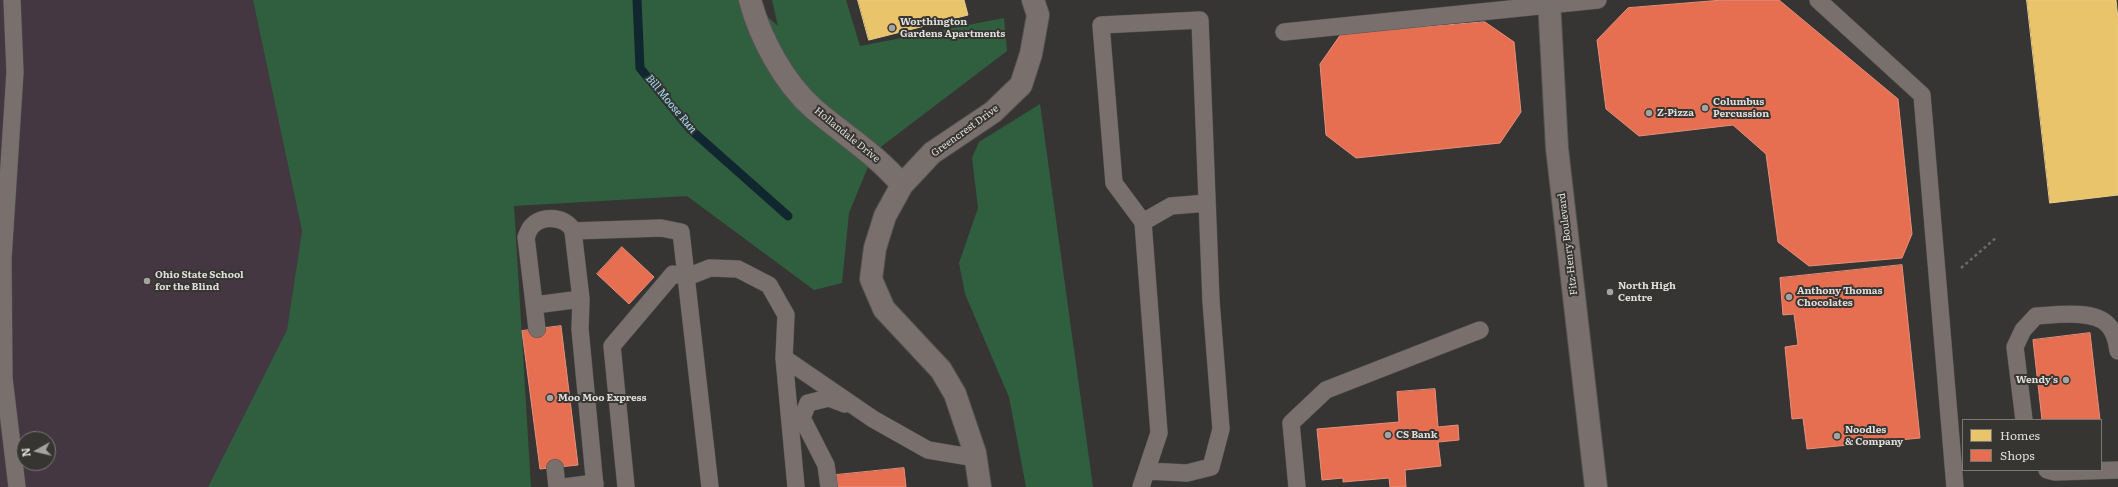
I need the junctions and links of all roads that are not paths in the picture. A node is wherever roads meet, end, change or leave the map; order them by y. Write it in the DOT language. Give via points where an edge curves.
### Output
graph roads {
  1 [pos="12,0"];
  2 [pos="750,0"];
  3 [pos="1033,0"];
  4 [pos="1598,0"];
  5 [pos="1818,0"];
  6 [pos="1549,2"];
  7 [pos="1284,32"];
  8 [pos="902,185"];
  9 [pos="1207,203"];
  10 [pos="1144,222"];
  11 [pos="573,231"];
  12 [pos="687,276"];
  13 [pos="581,299"];
  14 [pos="535,305"];
  15 [pos="537,329"];
  16 [pos="1480,330"];
  17 [pos="2118,351"];
  18 [pos="784,358"];
  19 [pos="867,414"];
  20 [pos="2024,419"];
  21 [pos="976,458"];
  22 [pos="555,468"];
  23 [pos="1147,470"];
  24 [pos="2118,470"];
  25 [pos="2051,471"];
  26 [pos="2086,471"];
  27 [pos="2102,471"];
  28 [pos="595,485"];
  29 [pos="17,487"];
  30 [pos="557,487"];
  31 [pos="564,487"];
  32 [pos="626,487"];
  33 [pos="710,487"];
  34 [pos="796,487"];
  35 [pos="829,487"];
  36 [pos="980,487"];
  37 [pos="1142,487"];
  38 [pos="1297,487"];
  39 [pos="1596,487"];
  40 [pos="1955,487"];
  1 -- 29 [label="lane" via="15,72 3,259 4,378"];
  2 -- 8 [label="street, Hollandale Drive" via="754,15 783,75 813,108 885,165"];
  3 -- 8 [label="street, Greencrest Drive" via="1038,15 1031,54 1021,85 993,112 932,153"];
  4 -- 6 [label="lane"];
  5 -- 40 [label="lane" via="1922,95"];
  6 -- 7 [label="lane"];
  6 -- 39 [label="street, Fitz-Henry Boulevard" via="1557,148"];
  8 -- 21 [label="street, Greencrest Drive" via="885,216 875,248 871,279 884,309 941,370 955,394"];
  9 -- 10 [label="lane" via="1171,206"];
  9 -- 10 [label="lane" via="1200,20 1101,25 1114,183"];
  9 -- 23 [label="lane" via="1211,301 1221,430 1211,467 1187,473"];
  10 -- 23 [label="lane" via="1159,433"];
  11 -- 12 [label="lane" via="661,228 681,232"];
  11 -- 13 [label="lane"];
  11 -- 14 [label="lane" via="571,225 564,220 554,219 540,221 532,226 526,237"];
  12 -- 18 [label="lane" via="710,268 738,269 769,286 786,315"];
  12 -- 32 [label="lane" via="673,274 612,346"];
  12 -- 33 [label="lane"];
  13 -- 14 [label="lane"];
  13 -- 28 [label="lane" via="580,329"];
  14 -- 15 [label="lane"];
  16 -- 38 [label="lane" via="1326,390 1291,423"];
  17 -- 20 [label="lane" via="2117,342 2108,324 2093,316 2036,316 2023,330 2015,347"];
  18 -- 19 [label="lane"];
  18 -- 34 [label="lane"];
  19 -- 21 [label="lane" via="928,450"];
  19 -- 35 [label="lane" via="829,398 808,403 802,418 826,465"];
  21 -- 36 [label="street, Greencrest Drive"];
  22 -- 30 [label="lane"];
  23 -- 37 [label="lane"];
  24 -- 27 [label="lane"];
  25 -- 26 [label="lane"];
  28 -- 31 [label="lane"];
}
